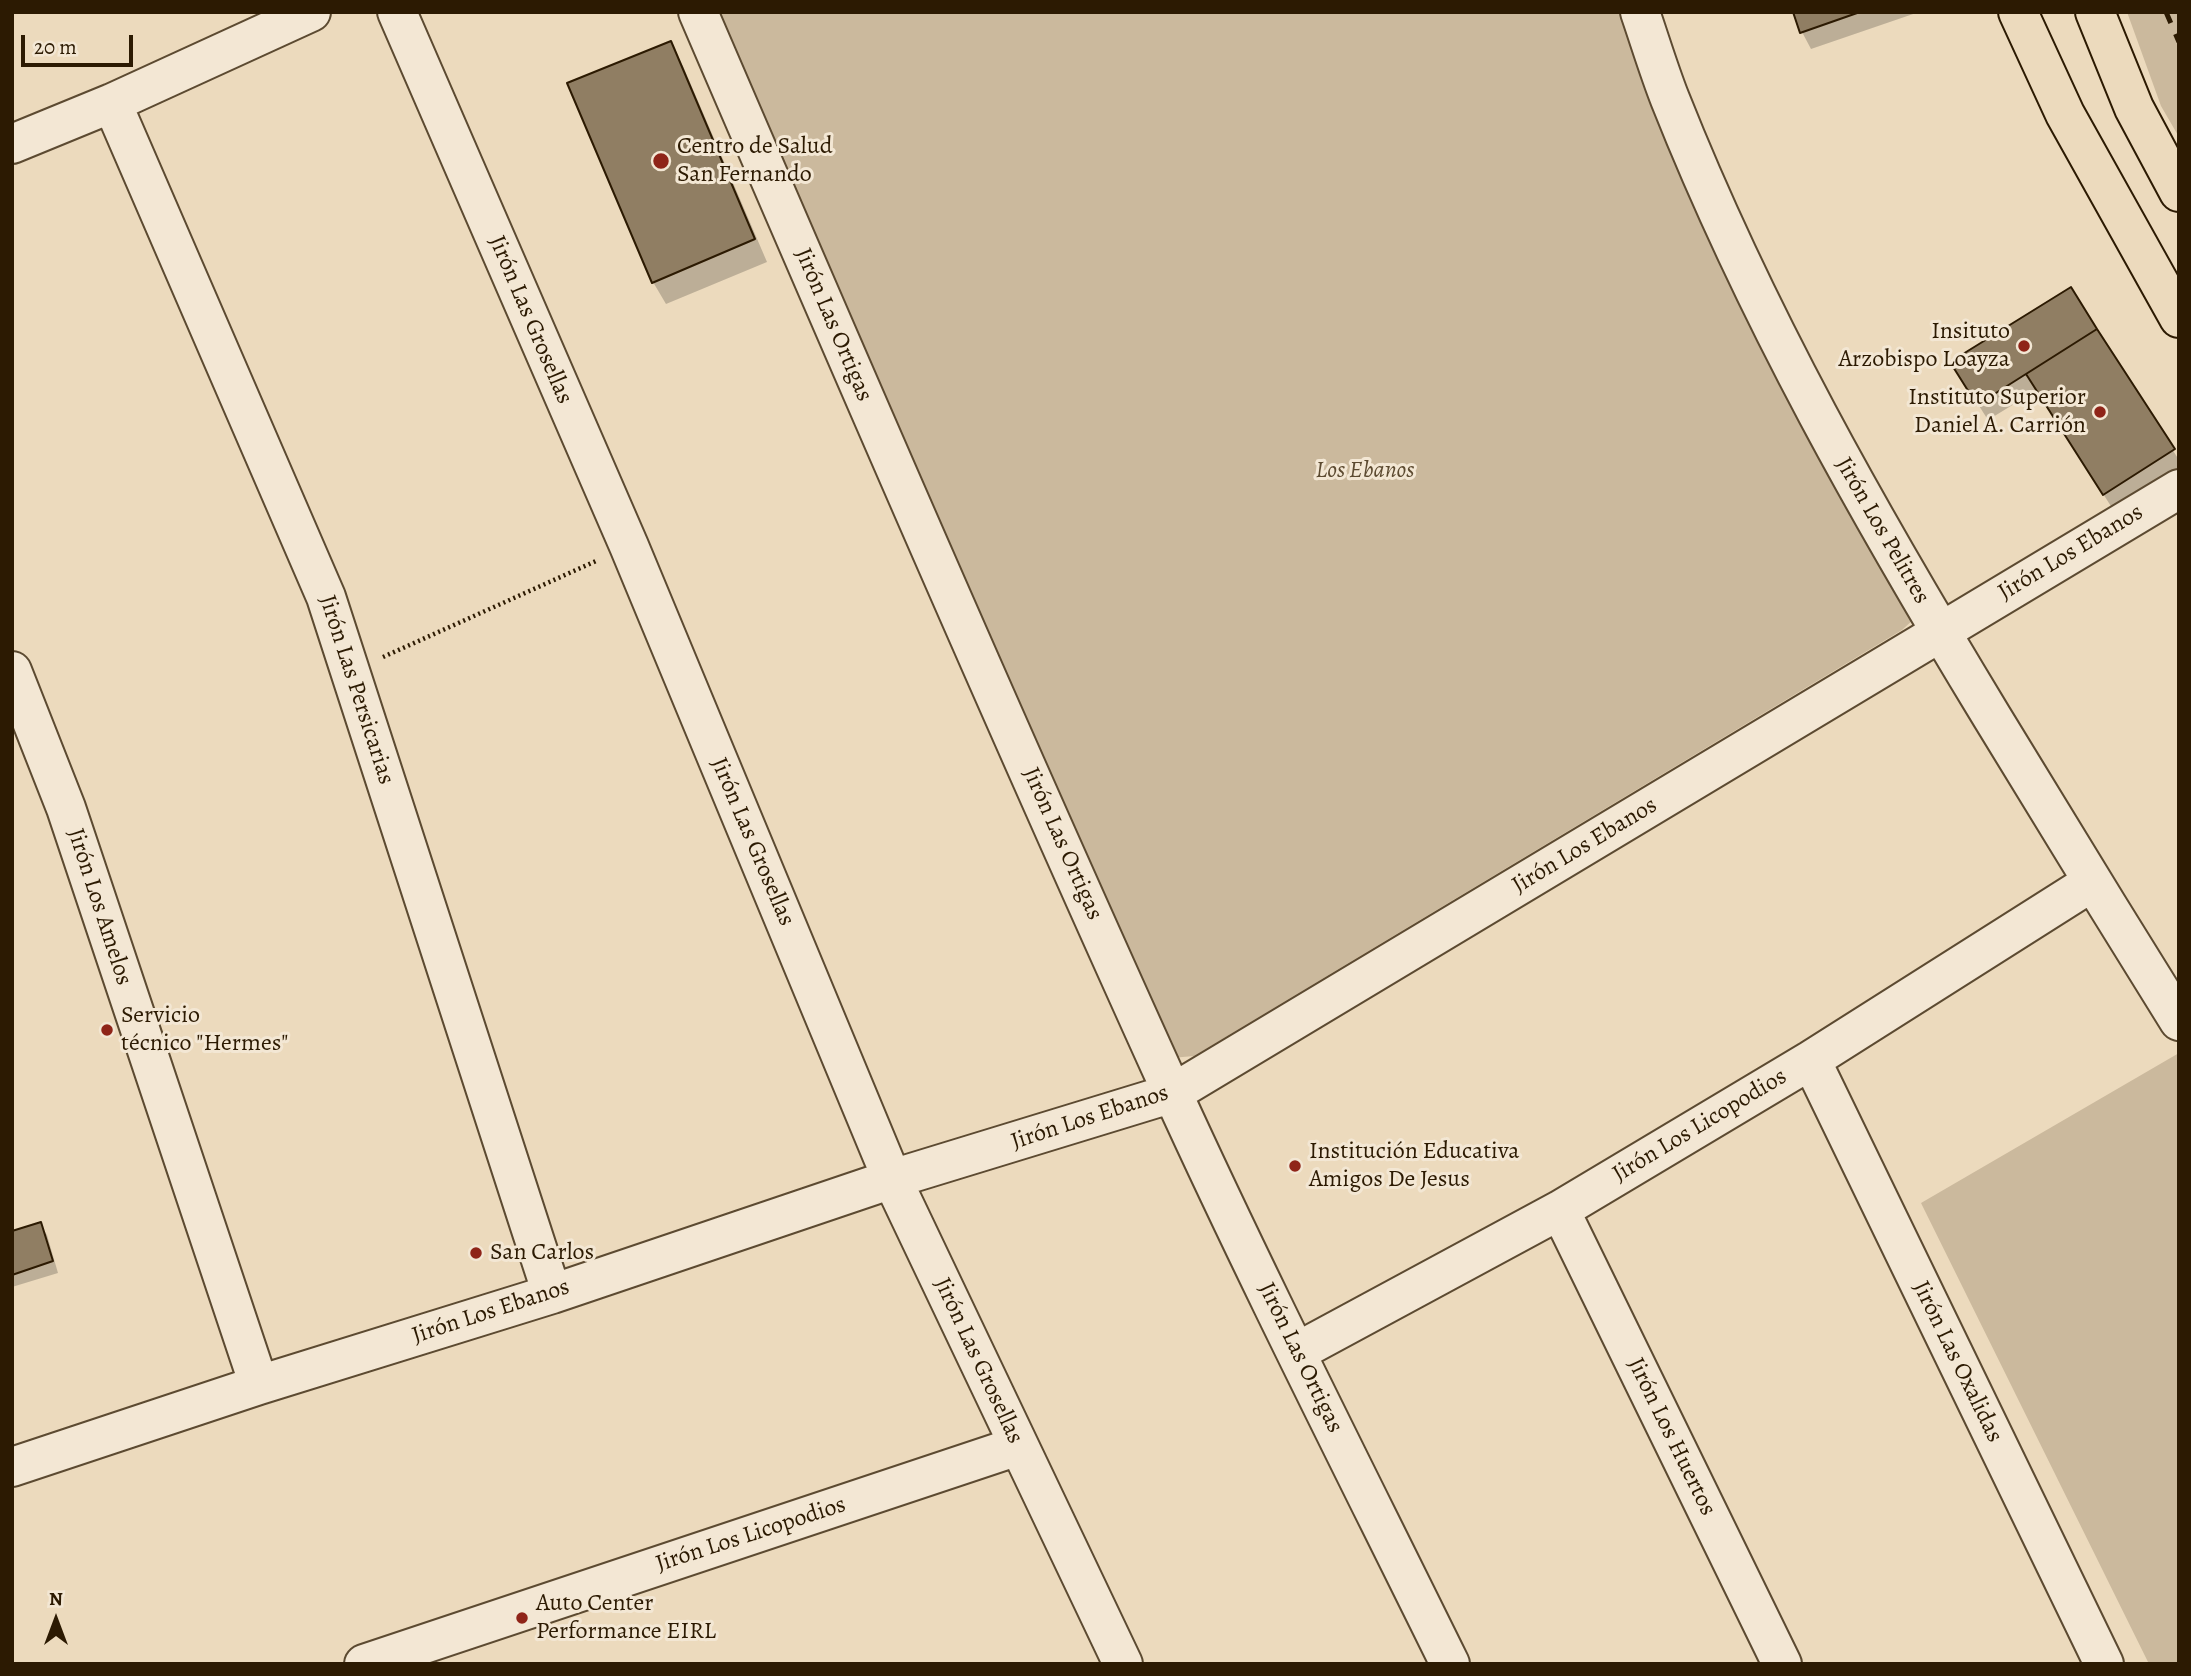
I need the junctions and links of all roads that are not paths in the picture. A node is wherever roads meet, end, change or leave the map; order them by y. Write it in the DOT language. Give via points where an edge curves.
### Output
graph roads {
  1 [pos="311,12"];
  2 [pos="397,12"];
  3 [pos="698,12"];
  4 [pos="1640,12"];
  5 [pos="2018,12"];
  6 [pos="2095,12"];
  7 [pos="112,103"];
  8 [pos="12,144"];
  9 [pos="2179,192"];
  10 [pos="2179,317"];
  11 [pos="2179,489"];
  12 [pos="1940,631"];
  13 [pos="12,670"];
  14 [pos="2092,881"];
  15 [pos="2179,1021"];
  16 [pos="1811,1060"];
  17 [pos="1173,1093"];
  18 [pos="892,1179"];
  19 [pos="1560,1210"];
  20 [pos="552,1294"];
  21 [pos="1297,1352"];
  22 [pos="259,1385"];
  23 [pos="1018,1446"];
  24 [pos="12,1467"];
  25 [pos="364,1664"];
  26 [pos="1123,1664"];
  27 [pos="1450,1664"];
  28 [pos="1782,1664"];
  29 [pos="2104,1664"];
  1 -- 7 [label="street"];
  2 -- 18 [label="street, Jirón Las Grosellas" via="629,547"];
  3 -- 17 [label="street, Jirón Las Ortigas"];
  4 -- 12 [label="street, Jirón Los Pelitres" via="1715,208 1783,350"];
  5 -- 10 [label="main road" via="2065,114"];
  6 -- 9 [label="main road" via="2134,108"];
  7 -- 8 [label="street"];
  7 -- 20 [label="street, Jirón Las Persicarias" via="326,597"];
  11 -- 12 [label="street, Jirón Los Ebanos"];
  12 -- 14 [label="street, Jirón Los Pelitres"];
  12 -- 17 [label="street, Jirón Los Ebanos"];
  13 -- 22 [label="street, Jirón Los Amelos" via="66,808"];
  14 -- 15 [label="street, Jirón Los Pelitres"];
  14 -- 16 [label="street, Jirón Los Licopodios"];
  16 -- 19 [label="street, Jirón Los Licopodios"];
  16 -- 29 [label="street, Jirón Las Oxalidas"];
  17 -- 18 [label="street, Jirón Los Ebanos"];
  17 -- 21 [label="street, Jirón Las Ortigas"];
  18 -- 20 [label="street, Jirón Los Ebanos"];
  18 -- 23 [label="street, Jirón Las Grosellas"];
  19 -- 21 [label="street, Jirón Los Licopodios"];
  19 -- 28 [label="street, Jirón Los Huertos"];
  20 -- 22 [label="street, Jirón Los Ebanos"];
  21 -- 27 [label="street, Jirón Las Ortigas"];
  22 -- 24 [label="street, Jirón Los Ebanos"];
  23 -- 25 [label="street, Jirón Los Licopodios"];
  23 -- 26 [label="street, Jirón Las Grosellas"];
}
